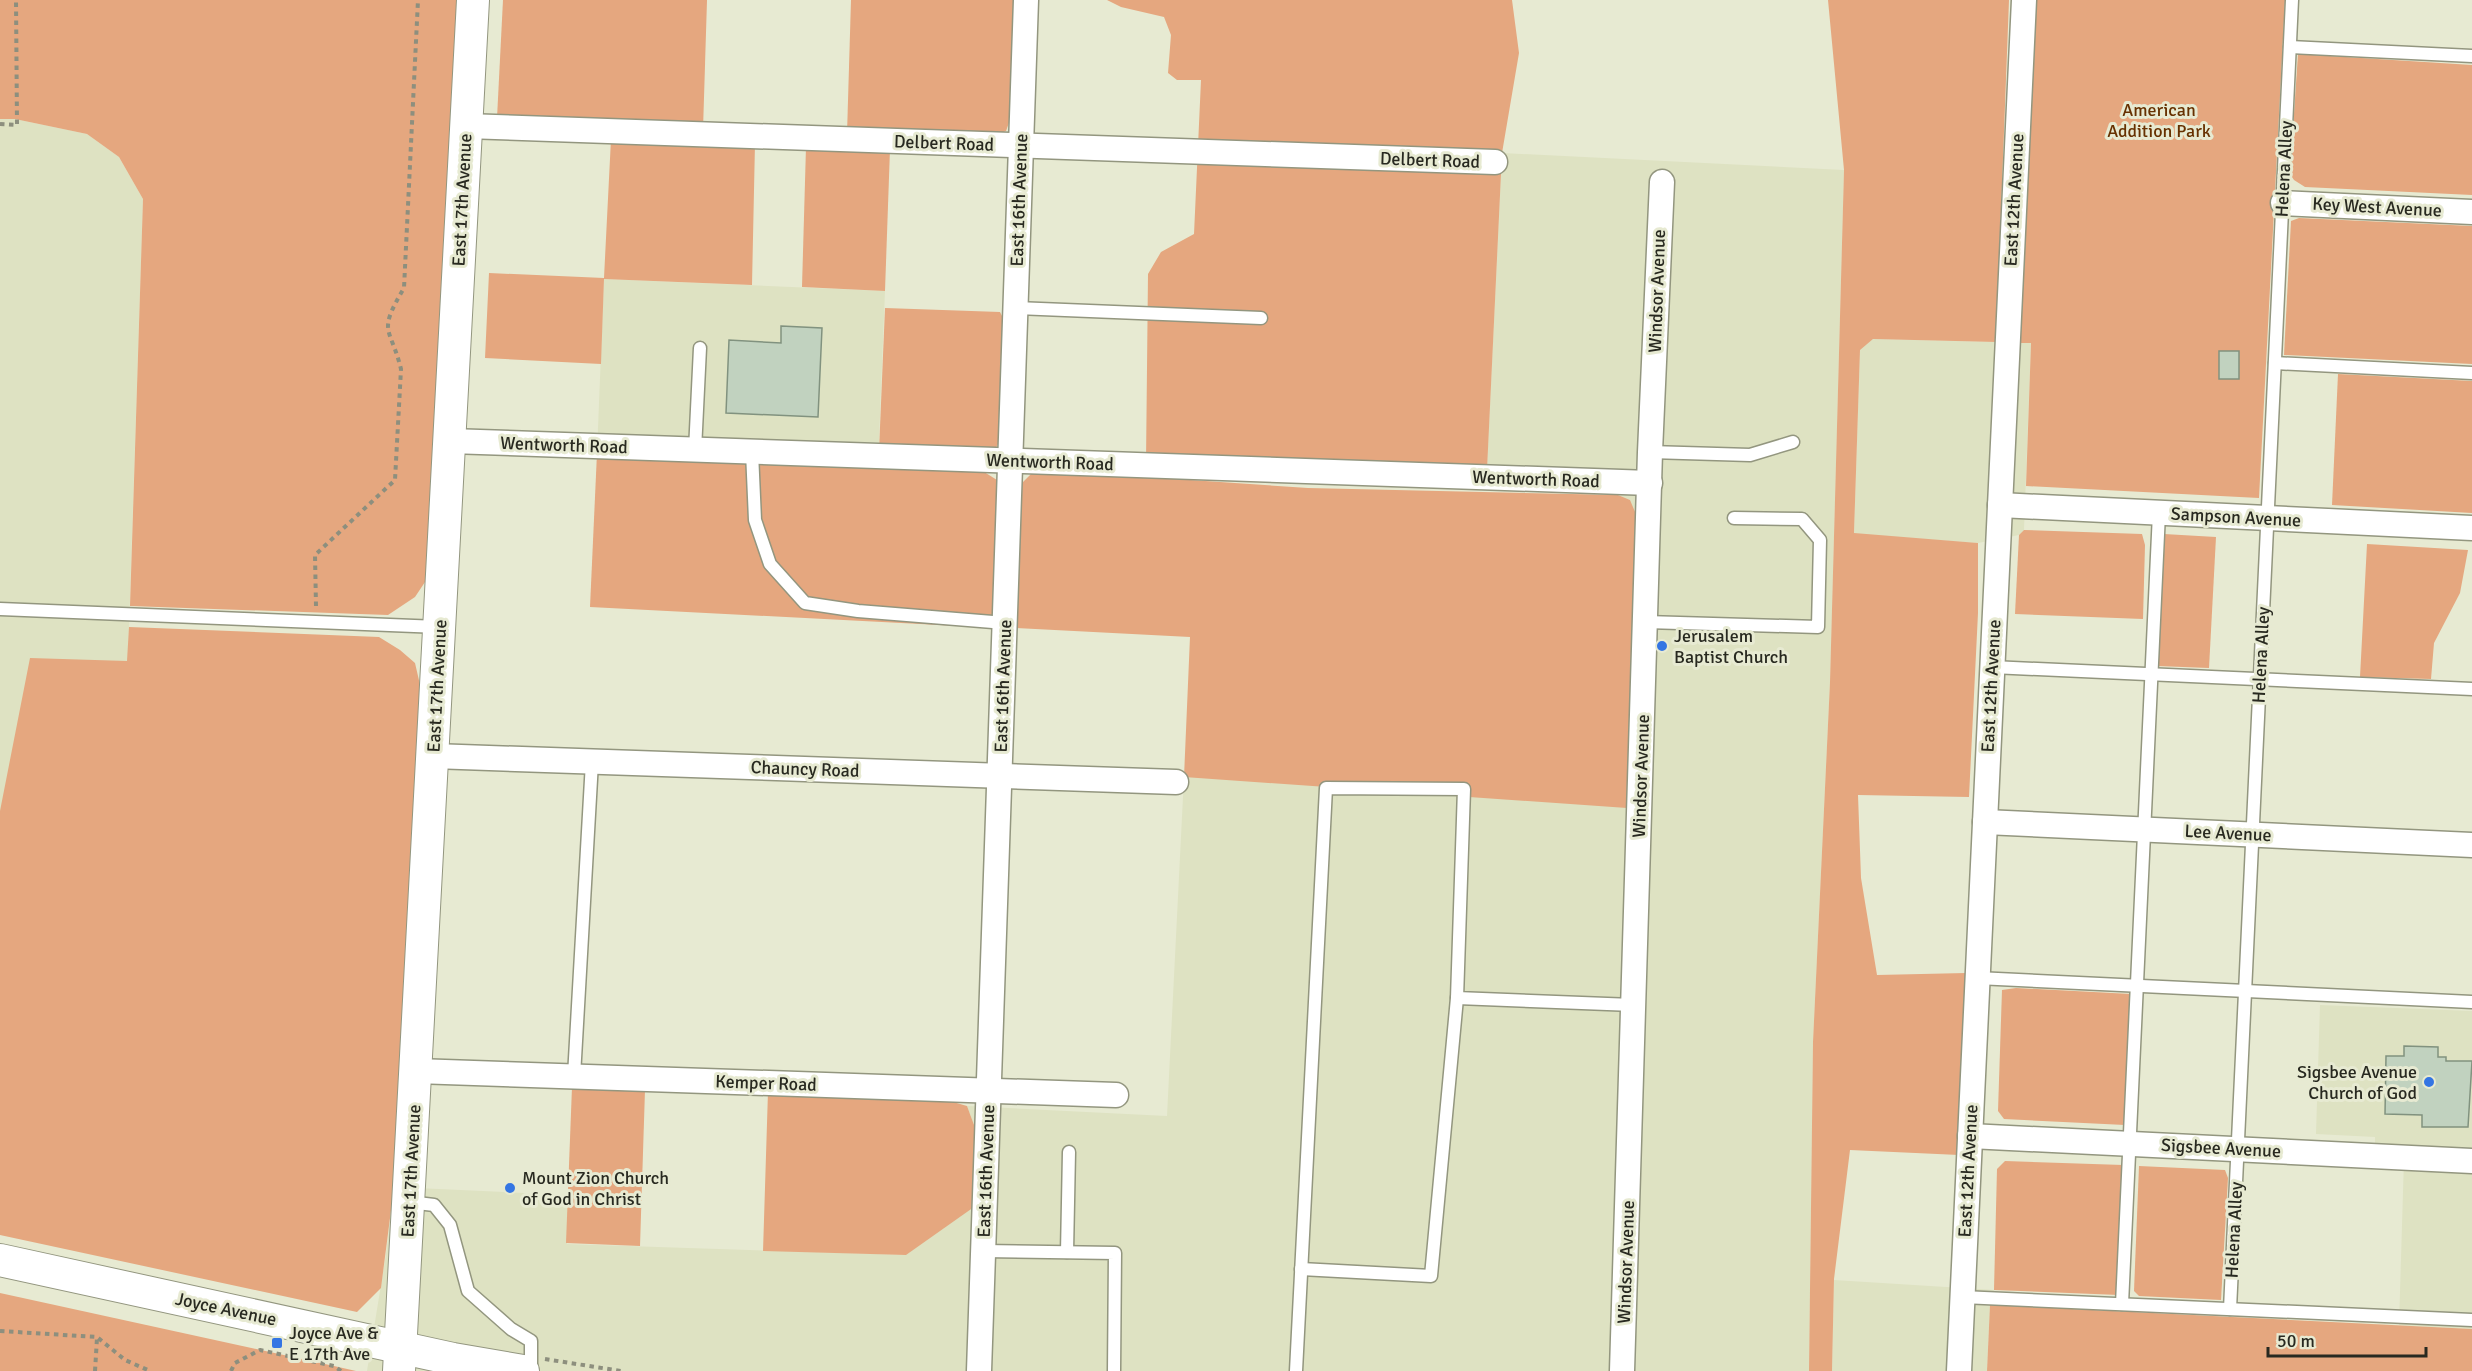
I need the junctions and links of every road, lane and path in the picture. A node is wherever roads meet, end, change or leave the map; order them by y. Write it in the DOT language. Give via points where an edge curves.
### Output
graph roads {
  1 [pos="16,0"];
  2 [pos="418,0"];
  3 [pos="472,0"];
  4 [pos="1026,0"];
  5 [pos="2024,0"];
  6 [pos="2292,0"];
  7 [pos="2290,47"];
  8 [pos="2472,56"];
  9 [pos="0,124"];
  10 [pos="466,126"];
  11 [pos="1021,145"];
  12 [pos="1495,162"];
  13 [pos="1662,182"];
  14 [pos="2283,203"];
  15 [pos="2472,212"];
  16 [pos="1016,308"];
  17 [pos="1261,318"];
  18 [pos="700,348"];
  19 [pos="2275,363"];
  20 [pos="2472,373"];
  21 [pos="450,441"];
  22 [pos="1793,442"];
  23 [pos="695,450"];
  24 [pos="752,452"];
  25 [pos="1650,452"];
  26 [pos="1010,461"];
  27 [pos="1650,483"];
  28 [pos="2000,505"];
  29 [pos="2159,513"];
  30 [pos="1734,518"];
  31 [pos="2268,518"];
  32 [pos="2472,528"];
  33 [pos="0,609"];
  34 [pos="316,622"];
  35 [pos="1646,622"];
  36 [pos="1005,623"];
  37 [pos="440,627"];
  38 [pos="1992,666"];
  39 [pos="2152,674"];
  40 [pos="2260,679"];
  41 [pos="2472,690"];
  42 [pos="433,756"];
  43 [pos="592,762"];
  44 [pos="999,776"];
  45 [pos="1176,782"];
  46 [pos="1985,822"];
  47 [pos="2144,829"];
  48 [pos="2253,834"];
  49 [pos="2472,845"];
  50 [pos="1977,978"];
  51 [pos="2137,986"];
  52 [pos="2246,991"];
  53 [pos="1457,998"];
  54 [pos="2472,1002"];
  55 [pos="1634,1005"];
  56 [pos="416,1071"];
  57 [pos="574,1076"];
  58 [pos="989,1091"];
  59 [pos="1116,1095"];
  60 [pos="1970,1136"];
  61 [pos="2129,1144"];
  62 [pos="2238,1149"];
  63 [pos="1069,1152"];
  64 [pos="2472,1161"];
  65 [pos="409,1202"];
  66 [pos="983,1251"];
  67 [pos="1067,1252"];
  68 [pos="0,1260"];
  69 [pos="1301,1269"];
  70 [pos="1962,1297"];
  71 [pos="2122,1304"];
  72 [pos="2230,1309"];
  73 [pos="2472,1320"];
  74 [pos="0,1331"];
  75 [pos="97,1337"];
  76 [pos="400,1359"];
  77 [pos="95,1371"];
  78 [pos="150,1371"];
  79 [pos="231,1371"];
  80 [pos="341,1371"];
  81 [pos="523,1371"];
  82 [pos="531,1371"];
  83 [pos="979,1371"];
  84 [pos="1114,1371"];
  85 [pos="1296,1371"];
  86 [pos="1622,1371"];
  87 [pos="1959,1371"];
  1 -- 9 [label="path" via="17,124"];
  2 -- 34 [label="path" via="405,288 386,324 401,369 395,480 315,555"];
  3 -- 10 [label="street, East 17th Avenue"];
  4 -- 11 [label="street, East 16th Avenue"];
  5 -- 28 [label="street, East 12th Avenue"];
  6 -- 7 [label="lane, Helena Alley"];
  7 -- 8 [label="lane"];
  7 -- 14 [label="lane, Helena Alley"];
  10 -- 11 [label="street, Delbert Road"];
  10 -- 21 [label="street, East 17th Avenue"];
  11 -- 12 [label="street, Delbert Road"];
  11 -- 16 [label="street, East 16th Avenue"];
  13 -- 25 [label="street, Windsor Avenue"];
  14 -- 15 [label="street, Key West Avenue"];
  14 -- 19 [label="lane, Helena Alley"];
  16 -- 17 [label="lane"];
  16 -- 26 [label="street, East 16th Avenue"];
  18 -- 23 [label="lane"];
  19 -- 20 [label="lane"];
  19 -- 31 [label="lane, Helena Alley"];
  21 -- 23 [label="street, Wentworth Road"];
  21 -- 37 [label="street, East 17th Avenue"];
  22 -- 25 [label="lane" via="1750,455"];
  23 -- 24 [label="street, Wentworth Road"];
  24 -- 26 [label="street, Wentworth Road"];
  24 -- 36 [label="lane" via="755,520 770,564 806,603"];
  25 -- 27 [label="street, Windsor Avenue"];
  26 -- 27 [label="street, Wentworth Road"];
  26 -- 36 [label="street, East 16th Avenue"];
  27 -- 35 [label="street, Windsor Avenue"];
  28 -- 29 [label="street, Sampson Avenue"];
  28 -- 38 [label="street, East 12th Avenue"];
  29 -- 31 [label="street, Sampson Avenue"];
  29 -- 39 [label="lane"];
  30 -- 35 [label="lane" via="1802,519 1820,540 1818,627"];
  31 -- 32 [label="street, Sampson Avenue"];
  31 -- 40 [label="lane, Helena Alley"];
  33 -- 34 [label="lane"];
  34 -- 37 [label="lane"];
  35 -- 55 [label="street, Windsor Avenue"];
  36 -- 44 [label="street, East 16th Avenue"];
  37 -- 42 [label="street, East 17th Avenue"];
  38 -- 39 [label="lane"];
  38 -- 46 [label="street, East 12th Avenue"];
  39 -- 40 [label="lane"];
  39 -- 47 [label="lane"];
  40 -- 41 [label="lane"];
  40 -- 48 [label="lane, Helena Alley"];
  42 -- 43 [label="street, Chauncy Road"];
  42 -- 56 [label="street, East 17th Avenue"];
  43 -- 44 [label="street, Chauncy Road"];
  43 -- 57 [label="lane"];
  44 -- 45 [label="street, Chauncy Road"];
  44 -- 58 [label="street, East 16th Avenue"];
  46 -- 47 [label="street, Lee Avenue"];
  46 -- 50 [label="street, East 12th Avenue"];
  47 -- 48 [label="street, Lee Avenue"];
  47 -- 51 [label="lane"];
  48 -- 49 [label="street, Lee Avenue"];
  48 -- 52 [label="lane, Helena Alley"];
  50 -- 51 [label="lane"];
  50 -- 60 [label="street, East 12th Avenue"];
  51 -- 52 [label="lane"];
  51 -- 61 [label="lane"];
  52 -- 54 [label="lane"];
  52 -- 62 [label="lane, Helena Alley"];
  53 -- 55 [label="lane"];
  53 -- 69 [label="lane" via="1431,1276"];
  53 -- 69 [label="lane" via="1464,789 1326,788"];
  55 -- 86 [label="street, Windsor Avenue"];
  56 -- 57 [label="street, Kemper Road"];
  56 -- 65 [label="street, East 17th Avenue"];
  57 -- 58 [label="street, Kemper Road"];
  58 -- 59 [label="street, Kemper Road"];
  58 -- 66 [label="street, East 16th Avenue"];
  60 -- 61 [label="street, Sigsbee Avenue"];
  60 -- 70 [label="street, East 12th Avenue"];
  61 -- 62 [label="street, Sigsbee Avenue"];
  61 -- 71 [label="lane"];
  62 -- 64 [label="street, Sigsbee Avenue"];
  62 -- 72 [label="lane, Helena Alley"];
  63 -- 67 [label="lane"];
  65 -- 76 [label="street, East 17th Avenue"];
  65 -- 82 [label="lane" via="434,1205 450,1226 468,1291 511,1329 531,1341"];
  66 -- 67 [label="lane"];
  66 -- 83 [label="street, East 16th Avenue"];
  67 -- 84 [label="lane" via="1115,1253"];
  68 -- 76 [label="street, Joyce Avenue"];
  69 -- 85 [label="lane"];
  70 -- 71 [label="lane"];
  70 -- 87 [label="street, East 12th Avenue"];
  71 -- 72 [label="lane"];
  72 -- 73 [label="lane"];
  74 -- 75 [label="path"];
  75 -- 77 [label="path"];
  75 -- 78 [label="path" via="125,1360"];
  76 -- 81 [label="street, Joyce Avenue"];
  79 -- 80 [label="path" via="235,1363 260,1350 334,1366"];
}
